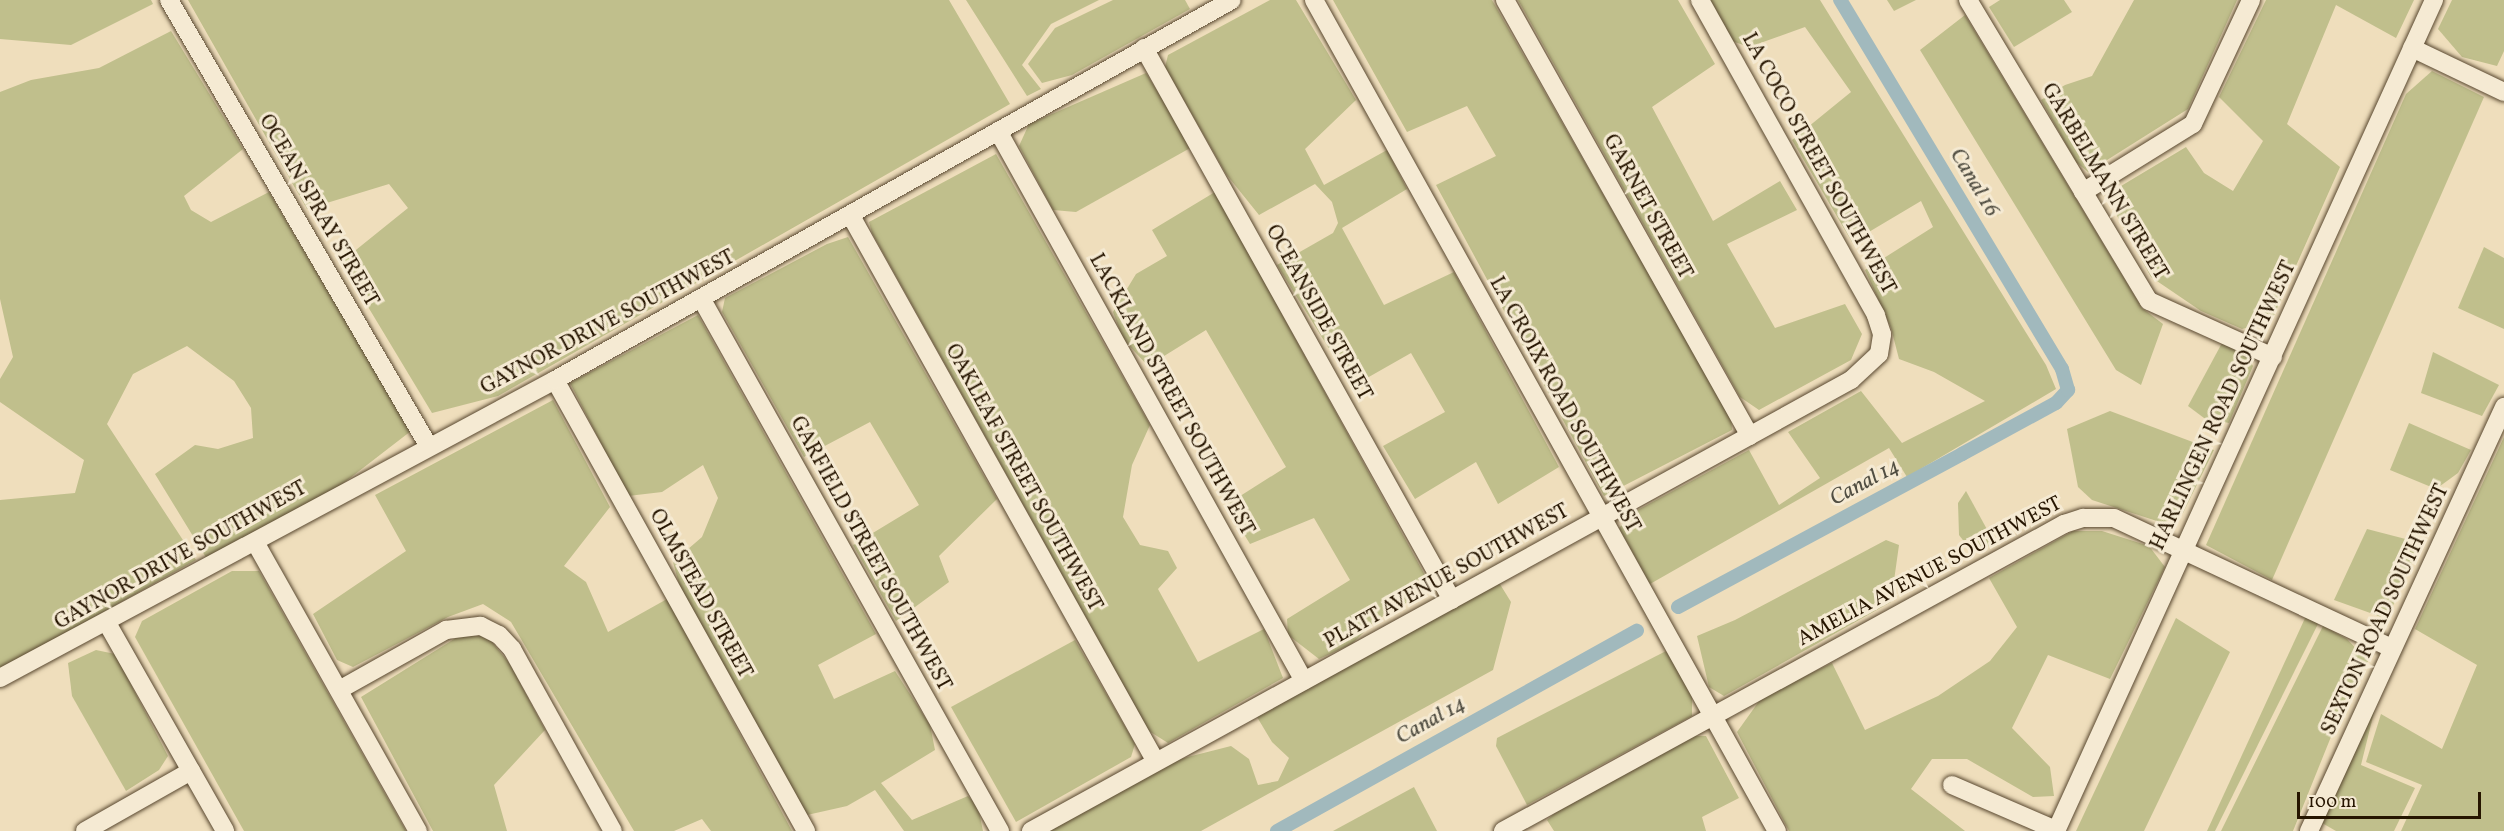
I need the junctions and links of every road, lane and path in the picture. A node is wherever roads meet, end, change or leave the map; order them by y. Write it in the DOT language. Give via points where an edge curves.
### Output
graph roads {
  1 [pos="169,0"];
  2 [pos="1232,0"];
  3 [pos="1314,0"];
  4 [pos="1505,0"];
  5 [pos="1700,0"];
  6 [pos="2251,0"];
  7 [pos="2434,0"];
  8 [pos="1972,1"];
  9 [pos="1144,48"];
  10 [pos="2412,48"];
  11 [pos="2504,92"];
  12 [pos="998,131"];
  13 [pos="2083,192"];
  14 [pos="851,216"];
  15 [pos="701,298"];
  16 [pos="1879,354"];
  17 [pos="2273,357"];
  18 [pos="555,380"];
  19 [pos="2504,407"];
  20 [pos="1750,436"];
  21 [pos="428,445"];
  22 [pos="1601,518"];
  23 [pos="255,542"];
  24 [pos="2182,551"];
  25 [pos="1452,600"];
  26 [pos="107,623"];
  27 [pos="2392,648"];
  28 [pos="0,678"];
  29 [pos="1304,681"];
  30 [pos="339,690"];
  31 [pos="1712,716"];
  32 [pos="1156,762"];
  33 [pos="191,771"];
  34 [pos="1952,784"];
  35 [pos="85,831"];
  36 [pos="225,831"];
  37 [pos="418,831"];
  38 [pos="613,831"];
  39 [pos="806,831"];
  40 [pos="1000,831"];
  41 [pos="1031,831"];
  42 [pos="1503,831"];
  43 [pos="1777,831"];
  44 [pos="2056,831"];
  45 [pos="2309,831"];
  1 -- 21 [label="street, OCEAN SPRAY STREET"];
  2 -- 9 [label="street, GAYNOR DRIVE SOUTHWEST"];
  3 -- 22 [label="street, LA CROIX ROAD SOUTHWEST"];
  4 -- 20 [label="street, GARNET STREET"];
  5 -- 16 [label="street, LA COCO STREET SOUTHWEST" via="1876,315 1882,334"];
  6 -- 13 [label="street" via="2193,124"];
  7 -- 10 [label="street, HARLINGEN ROAD SOUTHWEST"];
  8 -- 13 [label="street, GARBELMANN STREET"];
  9 -- 12 [label="street, GAYNOR DRIVE SOUTHWEST"];
  9 -- 25 [label="street, OCEANSIDE STREET"];
  10 -- 11 [label="street"];
  10 -- 17 [label="street, HARLINGEN ROAD SOUTHWEST"];
  12 -- 14 [label="street, GAYNOR DRIVE SOUTHWEST"];
  12 -- 29 [label="street, LACKLAND STREET SOUTHWEST"];
  13 -- 17 [label="street, GARBELMANN STREET" via="2149,301"];
  14 -- 15 [label="street, GAYNOR DRIVE SOUTHWEST"];
  14 -- 32 [label="street, OAKLEAF STREET SOUTHWEST"];
  15 -- 18 [label="street, GAYNOR DRIVE SOUTHWEST"];
  15 -- 40 [label="street, GARFIELD STREET SOUTHWEST"];
  16 -- 20 [label="street, PLATT AVENUE SOUTHWEST" via="1851,380"];
  17 -- 24 [label="street, HARLINGEN ROAD SOUTHWEST"];
  18 -- 21 [label="street, GAYNOR DRIVE SOUTHWEST"];
  18 -- 39 [label="street, OLMSTEAD STREET"];
  19 -- 27 [label="street, SEXTON ROAD SOUTHWEST"];
  20 -- 22 [label="street, PLATT AVENUE SOUTHWEST"];
  21 -- 23 [label="street, GAYNOR DRIVE SOUTHWEST"];
  22 -- 25 [label="street, PLATT AVENUE SOUTHWEST"];
  22 -- 31 [label="street, LA CROIX ROAD SOUTHWEST"];
  23 -- 26 [label="street, GAYNOR DRIVE SOUTHWEST"];
  23 -- 30 [label="street"];
  24 -- 27 [label="street, AMELIA AVENUE SOUTHWEST"];
  24 -- 31 [label="street, AMELIA AVENUE SOUTHWEST" via="2114,518 2083,518 2064,524"];
  24 -- 44 [label="street, HARLINGEN ROAD SOUTHWEST"];
  25 -- 29 [label="street, PLATT AVENUE SOUTHWEST"];
  26 -- 28 [label="street, GAYNOR DRIVE SOUTHWEST"];
  26 -- 33 [label="street"];
  27 -- 45 [label="street, SEXTON ROAD SOUTHWEST"];
  29 -- 32 [label="street, PLATT AVENUE SOUTHWEST"];
  30 -- 37 [label="street"];
  30 -- 38 [label="street" via="446,630 481,626 499,634 512,649"];
  31 -- 42 [label="street, AMELIA AVENUE SOUTHWEST"];
  31 -- 43 [label="street, LA CROIX ROAD SOUTHWEST"];
  32 -- 41 [label="street, PLATT AVENUE SOUTHWEST"];
  33 -- 35 [label="street"];
  33 -- 36 [label="street"];
  34 -- 44 [label="street"];
}
